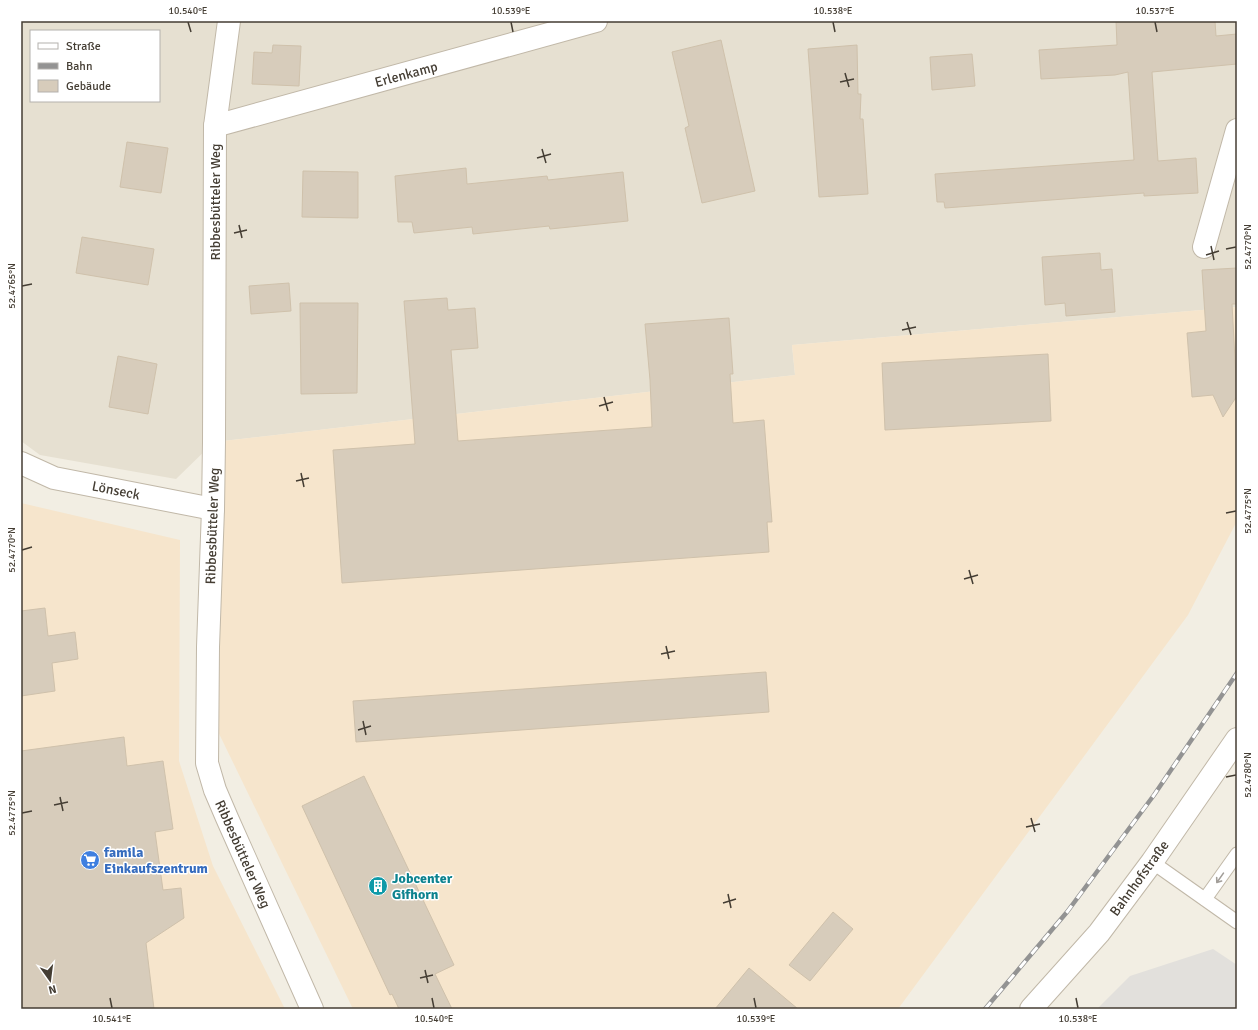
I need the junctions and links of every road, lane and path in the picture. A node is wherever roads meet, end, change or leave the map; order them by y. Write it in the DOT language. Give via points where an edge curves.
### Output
graph roads {
  1 [pos="229,21"];
  2 [pos="596,21"];
  3 [pos="215,126"];
  4 [pos="1237,130"];
  5 [pos="1204,246"];
  6 [pos="21,464"];
  7 [pos="213,510"];
  8 [pos="1237,739"];
  9 [pos="1236,857"];
  10 [pos="1152,862"];
  11 [pos="1205,899"];
  12 [pos="1237,922"];
  13 [pos="312,1009"];
  14 [pos="1031,1009"];
  1 -- 3 [label="street, Ribbesbütteler Weg"];
  2 -- 3 [label="street, Erlenkamp"];
  3 -- 7 [label="street, Ribbesbütteler Weg"];
  4 -- 5 [label="street"];
  6 -- 7 [label="street, Lönseck" via="54,478"];
  7 -- 13 [label="street, Ribbesbütteler Weg" via="207,763 215,790"];
  8 -- 10 [label="street, Bahnhofstraße"];
  9 -- 11 [label="lane, one-way"];
  10 -- 11 [label="lane"];
  10 -- 14 [label="street, Bahnhofstraße" via="1099,933"];
  11 -- 12 [label="lane"];
}
